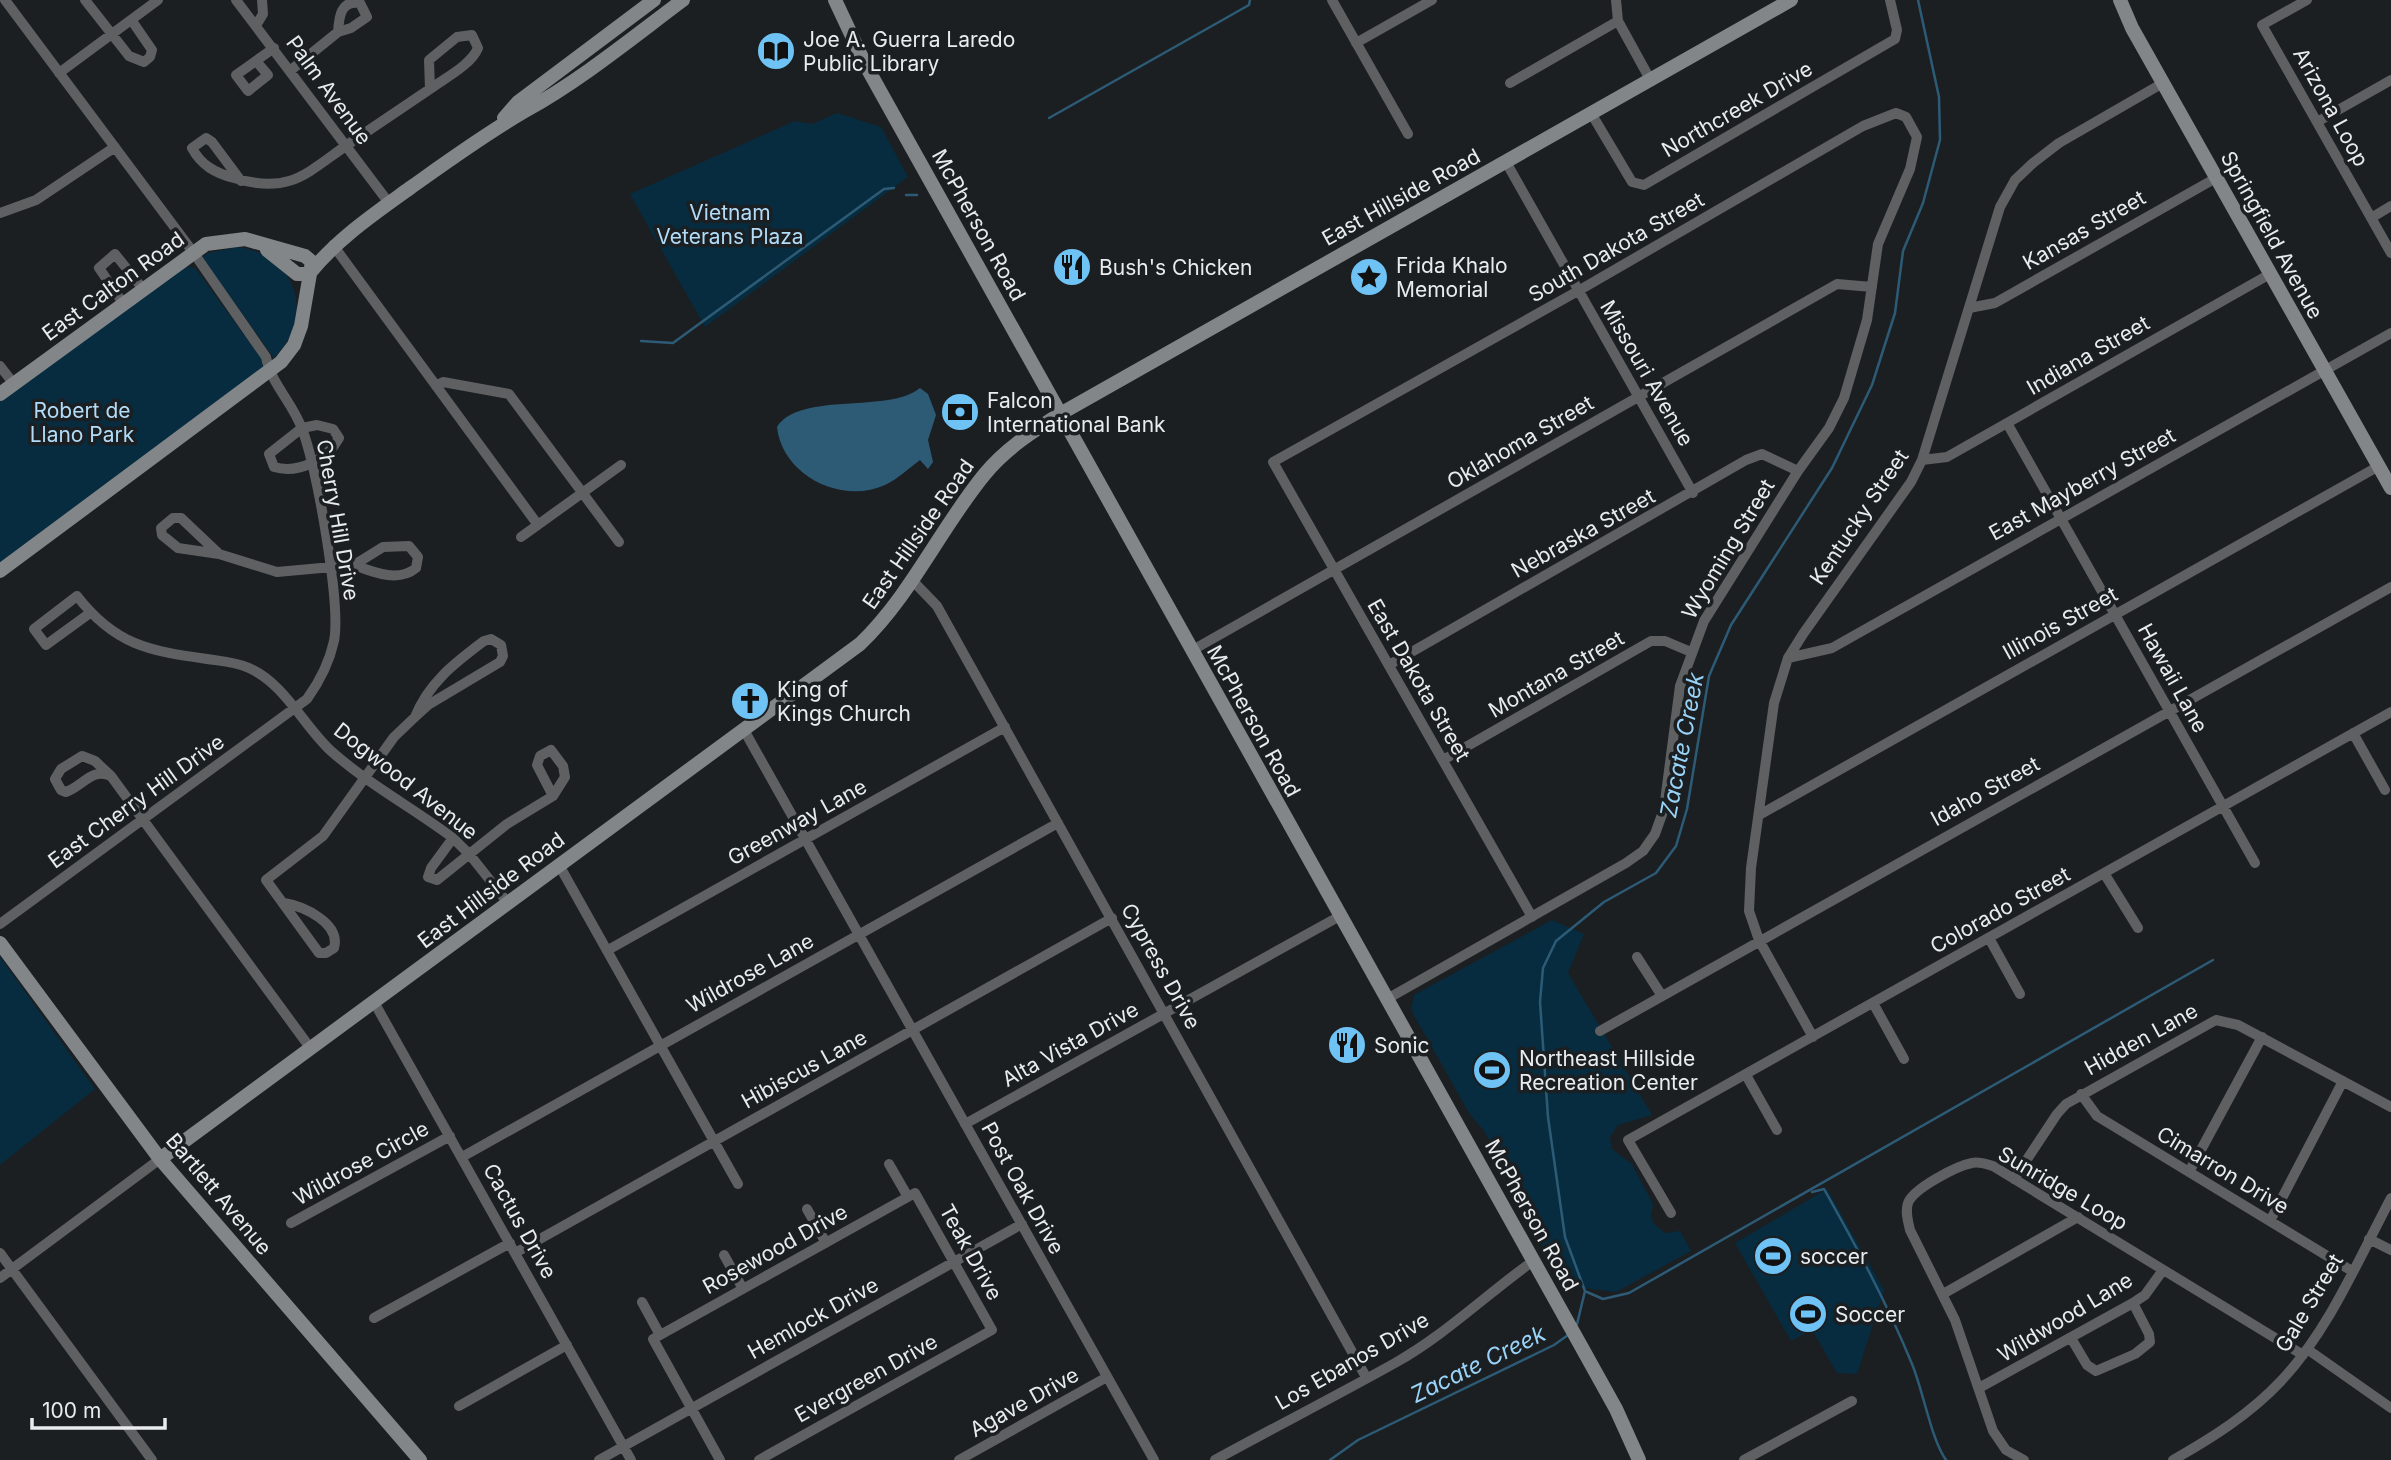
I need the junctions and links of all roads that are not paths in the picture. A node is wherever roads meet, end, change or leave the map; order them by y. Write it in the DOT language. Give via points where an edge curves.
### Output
graph roads {
  1 [pos="5,0"];
  2 [pos="85,0"];
  3 [pos="158,0"];
  4 [pos="236,0"];
  5 [pos="262,0"];
  6 [pos="654,0"];
  7 [pos="682,0"];
  8 [pos="835,0"];
  9 [pos="1332,0"];
  10 [pos="1432,0"];
  11 [pos="1616,0"];
  12 [pos="1791,0"];
  13 [pos="1890,0"];
  14 [pos="2120,0"];
  15 [pos="2307,0"];
  16 [pos="94,5"];
  17 [pos="132,21"];
  18 [pos="1618,21"];
  19 [pos="257,24"];
  20 [pos="338,32"];
  21 [pos="113,34"];
  22 [pos="1356,43"];
  23 [pos="274,48"];
  24 [pos="256,61"];
  25 [pos="578,68"];
  26 [pos="291,70"];
  27 [pos="59,73"];
  28 [pos="2391,80"];
  29 [pos="1650,81"];
  30 [pos="1510,83"];
  31 [pos="2163,83"];
  32 [pos="430,89"];
  33 [pos="1591,113"];
  34 [pos="1906,117"];
  35 [pos="2317,121"];
  36 [pos="1408,134"];
  37 [pos="346,146"];
  38 [pos="115,148"];
  39 [pos="1506,162"];
  40 [pos="2216,178"];
  41 [pos="241,181"];
  42 [pos="389,203"];
  43 [pos="2391,206"];
  44 [pos="2,210"];
  45 [pos="2371,218"];
  46 [pos="260,245"];
  47 [pos="333,245"];
  48 [pos="192,252"];
  49 [pos="2391,253"];
  50 [pos="301,254"];
  51 [pos="312,270"];
  52 [pos="293,271"];
  53 [pos="2270,274"];
  54 [pos="1872,287"];
  55 [pos="143,289"];
  56 [pos="1578,291"];
  57 [pos="123,303"];
  58 [pos="1969,308"];
  59 [pos="303,310"];
  60 [pos="2391,333"];
  61 [pos="0,366"];
  62 [pos="2325,371"];
  63 [pos="269,373"];
  64 [pos="14,384"];
  65 [pos="436,386"];
  66 [pos="0,394"];
  67 [pos="1639,397"];
  68 [pos="1060,414"];
  69 [pos="2007,423"];
  70 [pos="302,428"];
  71 [pos="1922,460"];
  72 [pos="1273,462"];
  73 [pos="314,464"];
  74 [pos="621,465"];
  75 [pos="2379,466"];
  76 [pos="1798,471"];
  77 [pos="2391,488"];
  78 [pos="582,493"];
  79 [pos="1693,493"];
  80 [pos="2061,517"];
  81 [pos="538,525"];
  82 [pos="521,537"];
  83 [pos="619,542"];
  84 [pos="219,554"];
  85 [pos="354,565"];
  86 [pos="329,568"];
  87 [pos="1334,569"];
  88 [pos="0,571"];
  89 [pos="912,580"];
  90 [pos="2391,587"];
  91 [pos="90,613"];
  92 [pos="2115,613"];
  93 [pos="1191,651"];
  94 [pos="1691,652"];
  95 [pos="1788,658"];
  96 [pos="1389,664"];
  97 [pos="295,709"];
  98 [pos="2169,710"];
  99 [pos="2391,712"];
  100 [pos="415,717"];
  101 [pos="1005,727"];
  102 [pos="744,730"];
  103 [pos="2353,733"];
  104 [pos="1443,760"];
  105 [pos="111,776"];
  106 [pos="366,778"];
  107 [pos="2385,790"];
  108 [pos="553,796"];
  109 [pos="2224,806"];
  110 [pos="1761,814"];
  111 [pos="143,818"];
  112 [pos="1058,824"];
  113 [pos="453,838"];
  114 [pos="805,839"];
  115 [pos="470,855"];
  116 [pos="2255,863"];
  117 [pos="559,865"];
  118 [pos="2104,873"];
  119 [pos="285,903"];
  120 [pos="508,903"];
  121 [pos="1340,916"];
  122 [pos="1532,916"];
  123 [pos="1112,918"];
  124 [pos="0,924"];
  125 [pos="2138,928"];
  126 [pos="859,934"];
  127 [pos="1989,938"];
  128 [pos="1759,940"];
  129 [pos="0,943"];
  130 [pos="608,950"];
  131 [pos="1637,957"];
  132 [pos="2020,994"];
  133 [pos="1662,996"];
  134 [pos="1387,999"];
  135 [pos="374,1002"];
  136 [pos="1873,1003"];
  137 [pos="1165,1012"];
  138 [pos="913,1030"];
  139 [pos="1600,1031"];
  140 [pos="1813,1037"];
  141 [pos="2262,1037"];
  142 [pos="661,1045"];
  143 [pos="311,1049"];
  144 [pos="1904,1059"];
  145 [pos="1746,1075"];
  146 [pos="2343,1082"];
  147 [pos="2081,1094"];
  148 [pos="2391,1107"];
  149 [pos="965,1124"];
  150 [pos="1777,1130"];
  151 [pos="450,1136"];
  152 [pos="714,1141"];
  153 [pos="461,1157"];
  154 [pos="160,1160"];
  155 [pos="889,1164"];
  156 [pos="2189,1172"];
  157 [pos="2014,1179"];
  158 [pos="738,1184"];
  159 [pos="912,1195"];
  160 [pos="2391,1198"];
  161 [pos="807,1209"];
  162 [pos="1671,1213"];
  163 [pos="2078,1217"];
  164 [pos="2270,1221"];
  165 [pos="291,1223"];
  166 [pos="1021,1224"];
  167 [pos="2369,1238"];
  168 [pos="510,1242"];
  169 [pos="826,1243"];
  170 [pos="2391,1250"];
  171 [pos="0,1253"];
  172 [pos="515,1253"];
  173 [pos="724,1255"];
  174 [pos="1534,1261"];
  175 [pos="954,1262"];
  176 [pos="12,1269"];
  177 [pos="2163,1270"];
  178 [pos="2352,1271"];
  179 [pos="0,1278"];
  180 [pos="743,1289"];
  181 [pos="1943,1294"];
  182 [pos="642,1302"];
  183 [pos="2133,1303"];
  184 [pos="374,1318"];
  185 [pos="992,1330"];
  186 [pos="656,1337"];
  187 [pos="2071,1338"];
  188 [pos="567,1345"];
  189 [pos="2305,1352"];
  190 [pos="1107,1377"];
  191 [pos="1366,1377"];
  192 [pos="1979,1388"];
  193 [pos="1852,1401"];
  194 [pos="459,1406"];
  195 [pos="691,1408"];
  196 [pos="2391,1408"];
  197 [pos="624,1447"];
  198 [pos="972,1457"];
  199 [pos="152,1460"];
  200 [pos="420,1460"];
  201 [pos="599,1460"];
  202 [pos="631,1460"];
  203 [pos="719,1460"];
  204 [pos="759,1460"];
  205 [pos="959,1460"];
  206 [pos="1154,1460"];
  207 [pos="1215,1460"];
  208 [pos="1639,1460"];
  209 [pos="1744,1460"];
  210 [pos="2024,1460"];
  211 [pos="2173,1460"];
  1 -- 27 [label="street, Cherry Hill Drive"];
  2 -- 16 [label="street"];
  3 -- 17 [label="street"];
  4 -- 19 [label="street, Palm Avenue"];
  5 -- 19 [label="street" via="263,13"];
  6 -- 25 [label="main road, East Calton Road"];
  7 -- 25 [label="main road, East Calton Road"];
  8 -- 68 [label="main road, McPherson Road" via="865,64"];
  9 -- 22 [label="street"];
  10 -- 22 [label="street"];
  11 -- 18 [label="street"];
  12 -- 29 [label="main road, East Hillside Road"];
  13 -- 33 [label="street, Northcreek Drive" via="1895,39 1644,185 1632,182"];
  14 -- 31 [label="main road, Springfield Avenue"];
  15 -- 35 [label="street, Arizona Loop" via="2262,25"];
  16 -- 21 [label="street"];
  17 -- 21 [label="street"];
  17 -- 21 [label="street" via="152,50 144,62 129,56"];
  18 -- 29 [label="street"];
  18 -- 30 [label="street"];
  19 -- 23 [label="street, Palm Avenue"];
  20 -- 26 [label="street"];
  21 -- 27 [label="street"];
  22 -- 36 [label="street"];
  23 -- 24 [label="street"];
  23 -- 26 [label="street, Palm Avenue"];
  25 -- 42 [label="main road, East Calton Road" via="526,111 498,124"];
  26 -- 37 [label="street, Palm Avenue"];
  27 -- 38 [label="street, Cherry Hill Drive"];
  28 -- 35 [label="street"];
  29 -- 33 [label="main road, East Hillside Road"];
  31 -- 40 [label="main road, Springfield Avenue"];
  31 -- 58 [label="street, Kentucky Street" via="2059,143 2015,180 2000,206"];
  32 -- 32 [label="street" via="475,55 478,48 472,35 457,37 429,60"];
  32 -- 37 [label="street"];
  33 -- 39 [label="main road, East Hillside Road"];
  34 -- 54 [label="street, Wyoming Street" via="1917,137 1910,169 1878,244"];
  34 -- 56 [label="street, South Dakota Street" via="1896,113 1863,126"];
  35 -- 45 [label="street, Arizona Loop"];
  37 -- 41 [label="street" via="309,174 289,181 262,185"];
  37 -- 42 [label="street, Palm Avenue"];
  38 -- 44 [label="street" via="36,200"];
  38 -- 48 [label="street, Cherry Hill Drive"];
  39 -- 56 [label="street, Missouri Avenue"];
  39 -- 68 [label="main road, East Hillside Road"];
  40 -- 53 [label="main road, Springfield Avenue"];
  40 -- 58 [label="street, Kansas Street" via="1995,303"];
  41 -- 41 [label="street" via="212,142 206,138 195,143 192,148 206,166"];
  42 -- 47 [label="main road, East Calton Road"];
  43 -- 45 [label="street"];
  45 -- 49 [label="street, Arizona Loop"];
  46 -- 48 [label="main road, East Calton Road" via="245,239 222,240"];
  46 -- 50 [label="main road, East Calton Road"];
  46 -- 52 [label="main road, East Calton Road"];
  47 -- 50 [label="main road, East Calton Road"];
  47 -- 51 [label="main road, East Calton Road"];
  47 -- 65 [label="street"];
  48 -- 55 [label="main road, East Calton Road"];
  48 -- 63 [label="street, Cherry Hill Drive" via="266,357"];
  50 -- 51 [label="main road" via="311,260"];
  50 -- 52 [label="main road" via="292,262"];
  51 -- 52 [label="main road" via="303,276"];
  51 -- 59 [label="main road"];
  52 -- 59 [label="main road"];
  53 -- 62 [label="main road, Springfield Avenue"];
  53 -- 69 [label="street, Indiana Street"];
  54 -- 67 [label="street, Oklahoma Street" via="1837,284"];
  54 -- 76 [label="street, Wyoming Street" via="1844,398"];
  55 -- 57 [label="main road, East Calton Road"];
  55 -- 57 [label="street" via="115,254 99,268"];
  56 -- 67 [label="street, Missouri Avenue"];
  56 -- 72 [label="street, South Dakota Street"];
  57 -- 64 [label="main road, East Calton Road"];
  58 -- 71 [label="street, Kentucky Street"];
  59 -- 63 [label="main road" via="294,345"];
  60 -- 62 [label="street, East Mayberry Street"];
  61 -- 64 [label="street"];
  62 -- 75 [label="main road, Springfield Avenue"];
  62 -- 80 [label="street, East Mayberry Street"];
  63 -- 70 [label="street, Cherry Hill Drive"];
  63 -- 88 [label="main road"];
  64 -- 66 [label="main road, East Calton Road"];
  65 -- 78 [label="street" via="443,382 509,394"];
  65 -- 81 [label="street"];
  67 -- 79 [label="street, Missouri Avenue"];
  67 -- 87 [label="street, Oklahoma Street"];
  68 -- 89 [label="main road, East Hillside Road" via="1018,441 985,473"];
  68 -- 93 [label="main road, McPherson Road"];
  69 -- 71 [label="street, Indiana Street" via="1947,457"];
  69 -- 80 [label="street, Hawaii Lane"];
  70 -- 73 [label="street, Cherry Hill Drive"];
  70 -- 73 [label="street" via="333,429 339,438"];
  70 -- 73 [label="street" via="269,454 270,462 280,469"];
  71 -- 95 [label="street, Kentucky Street"];
  72 -- 87 [label="street, East Dakota Street"];
  73 -- 86 [label="street, Cherry Hill Drive"];
  74 -- 78 [label="street"];
  75 -- 77 [label="main road, Springfield Avenue"];
  75 -- 92 [label="street, Illinois Street"];
  76 -- 79 [label="street, Nebraska Street" via="1762,454"];
  76 -- 94 [label="street, Wyoming Street" via="1718,595"];
  78 -- 81 [label="street"];
  78 -- 83 [label="street"];
  79 -- 96 [label="street, Nebraska Street"];
  80 -- 92 [label="street, Hawaii Lane"];
  80 -- 95 [label="street, East Mayberry Street" via="1832,648"];
  81 -- 82 [label="street"];
  84 -- 84 [label="street" via="181,518 173,518 161,528 162,535 178,548"];
  84 -- 86 [label="street" via="277,572"];
  85 -- 85 [label="street" via="407,575 418,557 414,549 398,545 383,547"];
  85 -- 86 [label="street"];
  86 -- 97 [label="street, Cherry Hill Drive" via="335,639 320,681"];
  87 -- 93 [label="street, Oklahoma Street"];
  87 -- 96 [label="street, East Dakota Street"];
  89 -- 101 [label="street, Cypress Drive" via="937,606"];
  89 -- 102 [label="main road, East Hillside Road" via="882,623 860,644"];
  90 -- 98 [label="street, Idaho Street"];
  91 -- 91 [label="street, Dogwood Avenue" via="78,596 34,628 46,645"];
  91 -- 97 [label="street, Dogwood Avenue" via="119,636 147,649 247,667 272,684"];
  92 -- 98 [label="street, Hawaii Lane"];
  92 -- 110 [label="street, Illinois Street"];
  93 -- 121 [label="main road, McPherson Road"];
  94 -- 104 [label="street, Montana Street" via="1665,641 1651,641"];
  94 -- 122 [label="street, Wyoming Street" via="1680,686 1664,809 1655,834 1643,851 1626,863"];
  95 -- 110 [label="street, Kentucky Street" via="1774,703"];
  96 -- 104 [label="street, East Dakota Street"];
  97 -- 106 [label="street, Dogwood Avenue" via="330,750"];
  97 -- 111 [label="street, East Cherry Hill Drive"];
  98 -- 109 [label="street, Hawaii Lane"];
  98 -- 128 [label="street, Idaho Street"];
  99 -- 103 [label="street, Colorado Street"];
  100 -- 100 [label="street" via="500,662 501,645 491,639 484,641 448,668"];
  100 -- 106 [label="street" via="394,737"];
  101 -- 112 [label="street, Cypress Drive"];
  101 -- 114 [label="street, Greenway Lane"];
  102 -- 114 [label="street, Post Oak Drive"];
  102 -- 117 [label="main road, East Hillside Road"];
  103 -- 107 [label="street"];
  103 -- 109 [label="street, Colorado Street"];
  104 -- 122 [label="street, East Dakota Street"];
  105 -- 105 [label="street" via="82,756 61,769 55,779 66,792 100,772"];
  105 -- 111 [label="street"];
  106 -- 113 [label="street, Dogwood Avenue"];
  106 -- 119 [label="street" via="323,836 266,880"];
  108 -- 115 [label="street" via="507,824"];
  109 -- 116 [label="street, Hawaii Lane"];
  109 -- 118 [label="street, Colorado Street"];
  110 -- 128 [label="street, Kentucky Street" via="1749,911"];
  111 -- 124 [label="street, East Cherry Hill Drive"];
  111 -- 143 [label="street"];
  112 -- 123 [label="street, Cypress Drive"];
  112 -- 126 [label="street, Wildrose Lane"];
  113 -- 115 [label="street, Dogwood Avenue"];
  113 -- 115 [label="street" via="428,877 437,880"];
  114 -- 126 [label="street, Post Oak Drive"];
  114 -- 130 [label="street, Greenway Lane"];
  115 -- 120 [label="street, Dogwood Avenue"];
  117 -- 120 [label="main road, East Hillside Road"];
  117 -- 130 [label="street"];
  118 -- 125 [label="street"];
  118 -- 127 [label="street, Colorado Street"];
  119 -- 119 [label="street" via="319,953 334,948 334,938 319,917 303,906"];
  120 -- 135 [label="main road, East Hillside Road"];
  121 -- 134 [label="main road, McPherson Road"];
  121 -- 137 [label="street, Alta Vista Drive"];
  122 -- 134 [label="street, Wyoming Street"];
  123 -- 137 [label="street, Cypress Drive"];
  123 -- 138 [label="street, Hibiscus Lane"];
  126 -- 138 [label="street, Post Oak Drive"];
  126 -- 142 [label="street, Wildrose Lane"];
  127 -- 132 [label="street"];
  127 -- 136 [label="street, Colorado Street"];
  128 -- 133 [label="street, Idaho Street"];
  128 -- 140 [label="street, Kentucky Street"];
  129 -- 154 [label="main road, Bartlett Avenue"];
  130 -- 142 [label="street"];
  131 -- 133 [label="street"];
  133 -- 139 [label="street, Idaho Street"];
  134 -- 174 [label="main road, McPherson Road"];
  135 -- 143 [label="main road, East Hillside Road"];
  135 -- 151 [label="street, Cactus Drive"];
  136 -- 140 [label="street, Colorado Street"];
  136 -- 144 [label="street"];
  137 -- 149 [label="street, Alta Vista Drive"];
  137 -- 191 [label="street, Cypress Drive"];
  138 -- 149 [label="street, Post Oak Drive"];
  138 -- 152 [label="street, Hibiscus Lane"];
  140 -- 145 [label="street, Colorado Street"];
  141 -- 146 [label="street, Hidden Lane"];
  141 -- 147 [label="street, Hidden Lane" via="2229,1021 2216,1020"];
  141 -- 156 [label="street"];
  142 -- 152 [label="street"];
  142 -- 153 [label="street, Wildrose Lane"];
  143 -- 154 [label="main road, East Hillside Road"];
  145 -- 150 [label="street"];
  145 -- 162 [label="street, Colorado Street" via="1628,1140"];
  146 -- 148 [label="street, Hidden Lane"];
  146 -- 164 [label="street"];
  147 -- 156 [label="street, Cimarron Drive" via="2097,1116"];
  147 -- 157 [label="street, Hidden Lane" via="2057,1114"];
  149 -- 166 [label="street, Post Oak Drive"];
  151 -- 153 [label="street, Cactus Drive"];
  151 -- 165 [label="street, Wildrose Circle"];
  152 -- 158 [label="street"];
  152 -- 172 [label="street, Hibiscus Lane"];
  153 -- 168 [label="street, Cactus Drive"];
  154 -- 176 [label="street, East Hillside Road"];
  154 -- 200 [label="main road, Bartlett Avenue"];
  155 -- 159 [label="street, Teak Drive"];
  156 -- 164 [label="street, Cimarron Drive"];
  157 -- 163 [label="street, Sunridge Loop"];
  157 -- 181 [label="street, Sunridge Loop" via="1993,1166 1974,1162 1912,1195 1907,1206 1910,1230"];
  159 -- 169 [label="street, Rosewood Drive"];
  159 -- 175 [label="street, Teak Drive"];
  160 -- 167 [label="street, Gale Street"];
  161 -- 169 [label="street"];
  163 -- 177 [label="street, Sunridge Loop"];
  163 -- 181 [label="street"];
  164 -- 178 [label="street, Cimarron Drive"];
  166 -- 175 [label="street, Hemlock Drive"];
  166 -- 190 [label="street, Post Oak Drive"];
  167 -- 170 [label="street"];
  167 -- 178 [label="street, Gale Street"];
  168 -- 172 [label="street, Cactus Drive"];
  168 -- 184 [label="street"];
  169 -- 180 [label="street, Rosewood Drive"];
  171 -- 176 [label="street"];
  172 -- 188 [label="street, Cactus Drive"];
  173 -- 180 [label="street"];
  174 -- 191 [label="street, Los Ebanos Drive" via="1451,1326"];
  174 -- 208 [label="main road, McPherson Road"];
  175 -- 185 [label="street, Teak Drive"];
  175 -- 195 [label="street, Hemlock Drive"];
  176 -- 179 [label="street, East Hillside Road"];
  176 -- 199 [label="street"];
  177 -- 183 [label="street, Wildwood Lane" via="2146,1295"];
  177 -- 189 [label="street, Sunridge Loop"];
  178 -- 189 [label="street, Gale Street"];
  180 -- 186 [label="street, Rosewood Drive"];
  181 -- 192 [label="street, Sunridge Loop"];
  182 -- 186 [label="street"];
  183 -- 187 [label="street, Wildwood Lane"];
  183 -- 187 [label="street" via="2150,1342 2135,1354 2096,1371 2087,1365"];
  185 -- 204 [label="street, Evergreen Drive"];
  186 -- 195 [label="street"];
  187 -- 192 [label="street, Wildwood Lane"];
  188 -- 194 [label="street"];
  188 -- 197 [label="street, Cactus Drive"];
  189 -- 196 [label="street, Sunridge Loop"];
  189 -- 211 [label="street, Gale Street" via="2247,1412"];
  190 -- 198 [label="street, Agave Drive"];
  190 -- 206 [label="street, Post Oak Drive"];
  191 -- 207 [label="street, Los Ebanos Drive"];
  192 -- 210 [label="street, Sunridge Loop" via="2000,1443"];
  193 -- 209 [label="street"];
  195 -- 197 [label="street, Hemlock Drive"];
  195 -- 203 [label="street"];
  197 -- 201 [label="street, Hemlock Drive"];
  197 -- 202 [label="street, Cactus Drive"];
  198 -- 205 [label="street, Agave Drive"];
}
